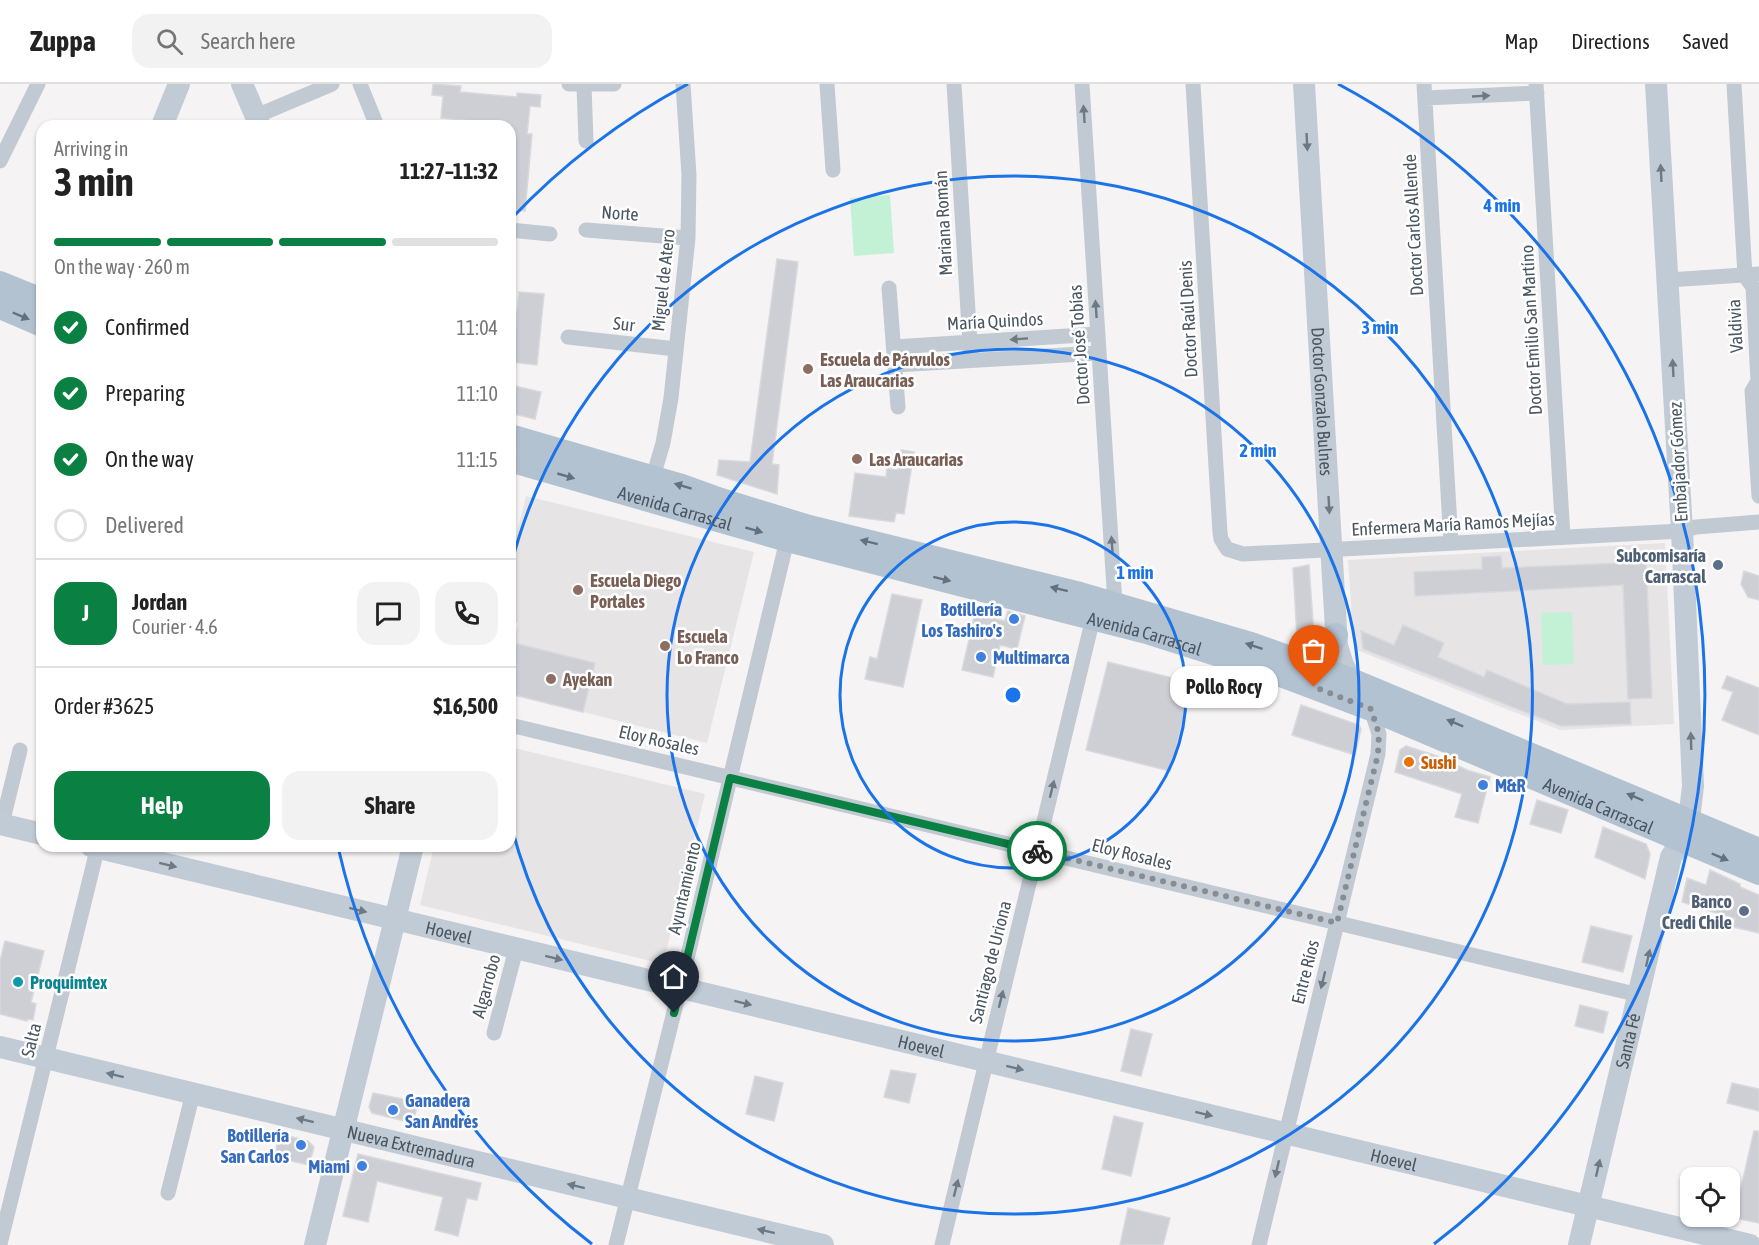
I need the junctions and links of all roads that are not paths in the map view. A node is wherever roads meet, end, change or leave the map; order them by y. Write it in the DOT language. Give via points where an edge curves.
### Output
graph roads {
  1 [pos="38,84"];
  2 [pos="179,84"];
  3 [pos="242,84"];
  4 [pos="332,84"];
  5 [pos="360,84"];
  6 [pos="614,84"];
  7 [pos="683,84"];
  8 [pos="828,84"];
  9 [pos="954,84"];
  10 [pos="1082,84"];
  11 [pos="1193,84"];
  12 [pos="1304,84"];
  13 [pos="1656,84"];
  14 [pos="1734,84"];
  15 [pos="587,85"];
  16 [pos="1536,88"];
  17 [pos="1424,91"];
  18 [pos="164,120"];
  19 [pos="258,120"];
  20 [pos="260,120"];
  21 [pos="375,120"];
  22 [pos="586,141"];
  23 [pos="0,161"];
  24 [pos="833,170"];
  25 [pos="586,230"];
  26 [pos="516,231"];
  27 [pos="550,234"];
  28 [pos="688,238"];
  29 [pos="1752,275"];
  30 [pos="1668,280"];
  31 [pos="0,283"];
  32 [pos="889,288"];
  33 [pos="36,298"];
  34 [pos="0,307"];
  35 [pos="36,322"];
  36 [pos="1098,334"];
  37 [pos="568,337"];
  38 [pos="970,342"];
  39 [pos="894,347"];
  40 [pos="676,349"];
  41 [pos="1099,353"];
  42 [pos="971,360"];
  43 [pos="895,365"];
  44 [pos="898,407"];
  45 [pos="516,447"];
  46 [pos="516,448"];
  47 [pos="653,477"];
  48 [pos="1759,496"];
  49 [pos="1759,522"];
  50 [pos="1682,531"];
  51 [pos="1563,537"];
  52 [pos="787,540"];
  53 [pos="1451,543"];
  54 [pos="1227,549"];
  55 [pos="1331,549"];
  56 [pos="1115,604"];
  57 [pos="1093,618"];
  58 [pos="1336,635"];
  59 [pos="1299,661"];
  60 [pos="1349,679"];
  61 [pos="1371,709"];
  62 [pos="516,726"];
  63 [pos="20,750"];
  64 [pos="730,778"];
  65 [pos="1,824"];
  66 [pos="1685,830"];
  67 [pos="36,833"];
  68 [pos="1759,850"];
  69 [pos="1037,851"];
  70 [pos="95,852"];
  71 [pos="117,852"];
  72 [pos="412,852"];
  73 [pos="1759,873"];
  74 [pos="395,919"];
  75 [pos="1337,923"];
  76 [pos="516,949"];
  77 [pos="680,988"];
  78 [pos="1639,995"];
  79 [pos="494,1033"];
  80 [pos="0,1047"];
  81 [pos="46,1058"];
  82 [pos="986,1062"];
  83 [pos="193,1093"];
  84 [pos="344,1130"];
  85 [pos="1285,1134"];
  86 [pos="168,1193"];
  87 [pos="627,1198"];
  88 [pos="1588,1206"];
  89 [pos="0,1244"];
  90 [pos="315,1245"];
  91 [pos="616,1245"];
  92 [pos="823,1245"];
  93 [pos="942,1245"];
  94 [pos="1259,1245"];
  95 [pos="1579,1245"];
  96 [pos="1750,1245"];
  1 -- 23 [label="street"];
  2 -- 18 [label="street"];
  3 -- 19 [label="street"];
  4 -- 20 [label="street"];
  5 -- 21 [label="street"];
  6 -- 15 [label="street"];
  7 -- 28 [label="street, Miguel de Atero" via="689,176"];
  8 -- 24 [label="street"];
  9 -- 38 [label="street, Mariana Román"];
  36 -- 10 [label="street, Doctor José Tobías, one-way"];
  11 -- 54 [label="street, Doctor Raúl Denis" via="1220,533"];
  12 -- 55 [label="street, Doctor Gonzalo Bulnes, one-way"];
  30 -- 13 [label="street, Embajador Gómez, one-way"];
  14 -- 29 [label="street, Valdivia"];
  15 -- 22 [label="street"];
  17 -- 16 [label="street, one-way"];
  16 -- 51 [label="street, Doctor Emilio San Martíno"];
  17 -- 53 [label="street, Doctor Carlos Allende"];
  25 -- 28 [label="street, Norte"];
  26 -- 27 [label="street"];
  28 -- 40 [label="street, Miguel de Atero"];
  29 -- 30 [label="street"];
  29 -- 48 [label="street, Valdivia" via="1758,381 1752,392"];
  50 -- 30 [label="street, Embajador Gómez, one-way"];
  31 -- 33 [label="main road"];
  32 -- 39 [label="street"];
  34 -- 35 [label="main road, one-way"];
  36 -- 38 [label="street, María Quindos, one-way"];
  36 -- 41 [label="street, Doctor José Tobías"];
  37 -- 40 [label="street, Sur"];
  38 -- 39 [label="street, María Quindos"];
  38 -- 42 [label="street, Mariana Román"];
  39 -- 43 [label="street"];
  40 -- 47 [label="street, Miguel de Atero" via="666,426"];
  41 -- 42 [label="street, María Quindos"];
  56 -- 41 [label="street, Doctor José Tobías, one-way"];
  42 -- 43 [label="street, María Quindos"];
  43 -- 44 [label="street"];
  45 -- 47 [label="main road, Avenida Carrascal"];
  46 -- 52 [label="main road, Avenida Carrascal, one-way"];
  56 -- 47 [label="main road, Avenida Carrascal, one-way" via="809,527"];
  49 -- 50 [label="street, Enfermera María Ramos Mejías"];
  50 -- 51 [label="street, Enfermera María Ramos Mejías"];
  66 -- 50 [label="street, Embajador Gómez, one-way" via="1693,786"];
  51 -- 53 [label="street, Enfermera María Ramos Mejías"];
  52 -- 57 [label="main road, Avenida Carrascal, one-way"];
  52 -- 64 [label="street, Ayuntamiento"];
  53 -- 55 [label="street, Enfermera María Ramos Mejías"];
  54 -- 55 [label="street, Enfermera María Ramos Mejías" via="1237,554"];
  55 -- 58 [label="street, Doctor Gonzalo Bulnes"];
  59 -- 56 [label="main road, Avenida Carrascal, one-way"];
  57 -- 61 [label="main road, Avenida Carrascal" via="1254,666"];
  69 -- 57 [label="street, Santiago de Uriona, one-way"];
  58 -- 59 [label="main road" via="1324,653"];
  58 -- 60 [label="street, Doctor Gonzalo Bulnes"];
  59 -- 60 [label="main road, Avenida Carrascal"];
  60 -- 61 [label="street, Doctor Gonzalo Bulnes"];
  66 -- 60 [label="main road, Avenida Carrascal, one-way"];
  61 -- 66 [label="main road, Avenida Carrascal"];
  61 -- 75 [label="street, Entre Ríos" via="1379,734 1378,754"];
  62 -- 64 [label="street, Eloy Rosales"];
  63 -- 65 [label="street"];
  64 -- 69 [label="street, Eloy Rosales"];
  64 -- 77 [label="street, Ayuntamiento"];
  65 -- 67 [label="street"];
  66 -- 68 [label="main road, Avenida Carrascal"];
  66 -- 73 [label="main road, Avenida Carrascal, one-way"];
  78 -- 66 [label="street, Santa Fé, one-way" via="1671,857"];
  69 -- 75 [label="street, Eloy Rosales"];
  82 -- 69 [label="street, Santiago de Uriona, one-way"];
  70 -- 81 [label="street, Salta"];
  71 -- 74 [label="street, Hoevel, one-way"];
  72 -- 74 [label="street"];
  74 -- 76 [label="street, Hoevel"];
  74 -- 84 [label="street"];
  75 -- 78 [label="street, Eloy Rosales"];
  75 -- 85 [label="street, Entre Ríos, one-way"];
  76 -- 77 [label="street, Hoevel, one-way"];
  76 -- 79 [label="street, Algarrobo"];
  77 -- 82 [label="street, Hoevel, one-way"];
  77 -- 87 [label="street, Ayuntamiento"];
  88 -- 78 [label="street, Santa Fé, one-way"];
  80 -- 81 [label="street, Nueva Extremadura"];
  83 -- 81 [label="street, Nueva Extremadura, one-way"];
  81 -- 89 [label="street, Salta"];
  82 -- 85 [label="street, Hoevel, one-way"];
  93 -- 82 [label="street, Santiago de Uriona, one-way"];
  84 -- 83 [label="street, Nueva Extremadura, one-way"];
  83 -- 86 [label="street"];
  87 -- 84 [label="street, Nueva Extremadura, one-way"];
  84 -- 90 [label="street"];
  85 -- 88 [label="street, Hoevel"];
  85 -- 94 [label="street, Entre Ríos, one-way"];
  87 -- 91 [label="street, Ayuntamiento"];
  92 -- 87 [label="street, Nueva Extremadura, one-way"];
  88 -- 95 [label="street, Santa Fé"];
  88 -- 96 [label="street, Hoevel"];
}
